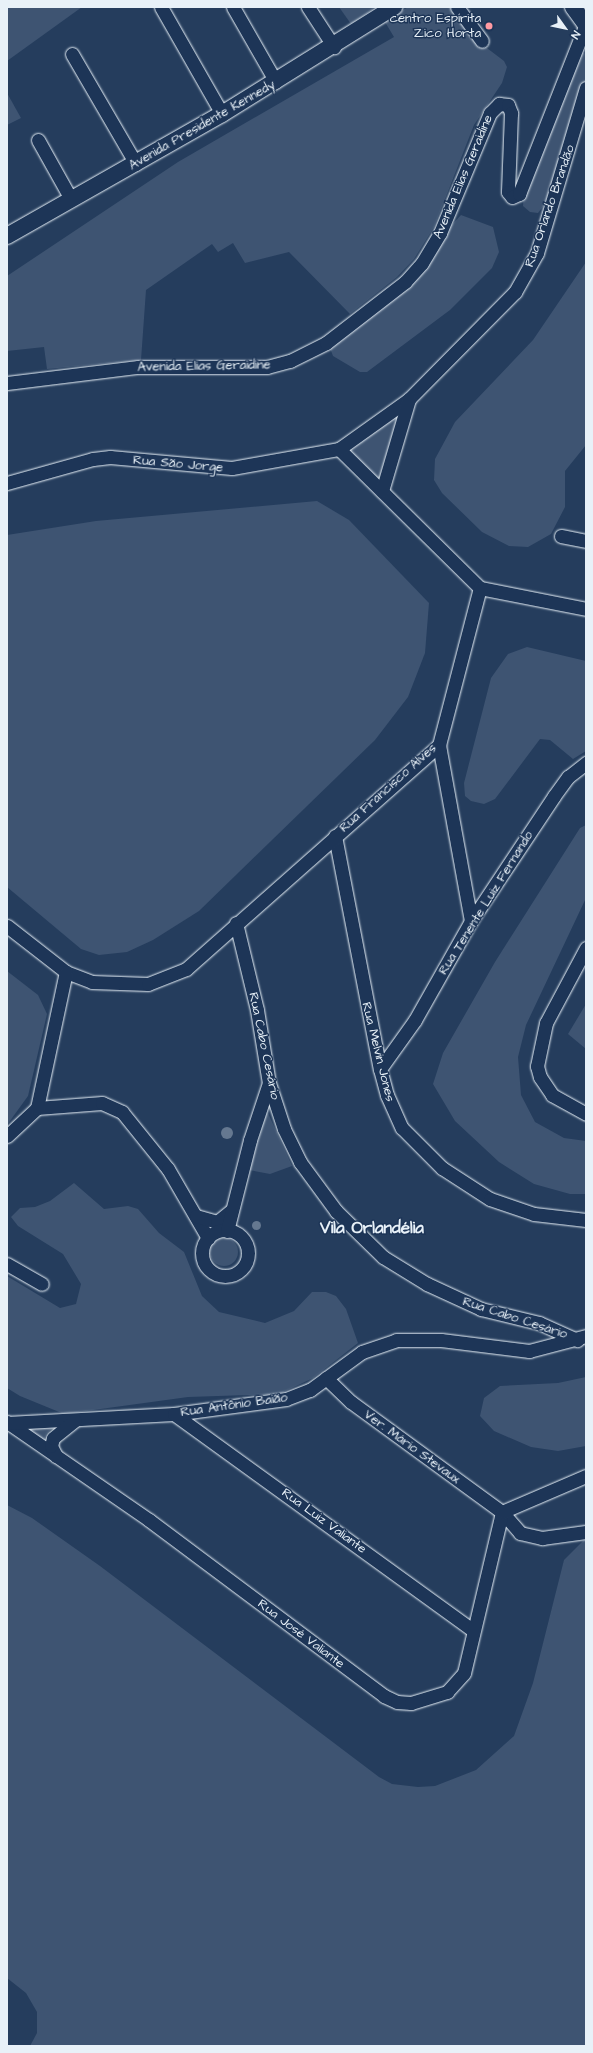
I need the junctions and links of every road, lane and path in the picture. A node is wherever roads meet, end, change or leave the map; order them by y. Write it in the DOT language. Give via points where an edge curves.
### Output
graph roads {
  1 [pos="161,7"];
  2 [pos="233,7"];
  3 [pos="308,7"];
  4 [pos="394,7"];
  5 [pos="457,7"];
  6 [pos="573,7"];
  7 [pos="586,24"];
  8 [pos="482,41"];
  9 [pos="334,47"];
  10 [pos="72,54"];
  11 [pos="276,82"];
  12 [pos="586,88"];
  13 [pos="222,114"];
  14 [pos="38,140"];
  15 [pos="136,164"];
  16 [pos="71,199"];
  17 [pos="7,236"];
  18 [pos="7,383"];
  19 [pos="408,399"];
  20 [pos="339,449"];
  21 [pos="7,483"];
  22 [pos="382,491"];
  23 [pos="561,536"];
  24 [pos="586,541"];
  25 [pos="480,588"];
  26 [pos="586,609"];
  27 [pos="439,745"];
  28 [pos="586,763"];
  29 [pos="335,836"];
  30 [pos="471,921"];
  31 [pos="236,923"];
  32 [pos="7,926"];
  33 [pos="586,948"];
  34 [pos="66,972"];
  35 [pos="380,1069"];
  36 [pos="270,1083"];
  37 [pos="37,1108"];
  38 [pos="586,1114"];
  39 [pos="7,1136"];
  40 [pos="232,1209"];
  41 [pos="196,1216"];
  42 [pos="586,1220"];
  43 [pos="227,1231"];
  44 [pos="208,1238"];
  45 [pos="7,1264"];
  46 [pos="42,1284"];
  47 [pos="582,1338"];
  48 [pos="326,1378"];
  49 [pos="174,1414"];
  50 [pos="75,1420"];
  51 [pos="7,1422"];
  52 [pos="56,1456"];
  53 [pos="586,1476"];
  54 [pos="502,1512"];
  55 [pos="586,1532"];
  56 [pos="472,1630"];
  1 -- 13 [label="street"];
  2 -- 11 [label="street"];
  3 -- 9 [label="street"];
  4 -- 9 [label="main road, Avenida Presidente Kennedy"];
  5 -- 8 [label="street"];
  6 -- 7 [label="main road"];
  7 -- 18 [label="street, Avenida Elias Geraidine" via="521,190 512,197 507,185 511,113 506,104 497,104 490,113 440,233 422,263 405,282 314,350 290,362 267,366 138,367"];
  9 -- 11 [label="main road, Avenida Presidente Kennedy"];
  10 -- 15 [label="street"];
  11 -- 13 [label="main road, Avenida Presidente Kennedy"];
  12 -- 19 [label="street, Rua Orlando Brandão" via="551,211 526,277 504,307"];
  13 -- 15 [label="main road, Avenida Presidente Kennedy"];
  14 -- 16 [label="street"];
  15 -- 16 [label="main road, Avenida Presidente Kennedy"];
  16 -- 17 [label="main road, Avenida Presidente Kennedy"];
  19 -- 20 [label="street, Rua Orlando Brandão"];
  19 -- 22 [label="street"];
  20 -- 21 [label="street, Rua São Jorge" via="232,468 110,457"];
  20 -- 22 [label="street"];
  22 -- 25 [label="street"];
  23 -- 24 [label="street"];
  25 -- 26 [label="street"];
  25 -- 27 [label="street, Rua Francisco Alves"];
  27 -- 29 [label="street, Rua Francisco Alves"];
  27 -- 30 [label="street"];
  28 -- 30 [label="street, Rua Tenente Luiz Fernando" via="559,788"];
  29 -- 31 [label="street, Rua Francisco Alves"];
  29 -- 35 [label="street, Rua Melvin Jones"];
  30 -- 35 [label="street, Rua Tenente Luiz Fernando" via="415,1020"];
  31 -- 34 [label="street, Rua Francisco Alves" via="186,969 154,983 118,986 92,982"];
  31 -- 36 [label="street, Rua Cabo Cesário" via="257,1010"];
  32 -- 34 [label="street"];
  33 -- 38 [label="street" via="546,1023 537,1059 537,1071 548,1090 566,1105"];
  34 -- 37 [label="street"];
  35 -- 42 [label="street, Rua Melvin Jones" via="387,1095 402,1128 442,1168 490,1199 513,1208 556,1219"];
  36 -- 40 [label="street"];
  36 -- 47 [label="street, Rua Cabo Cesário" via="300,1162 336,1211 383,1257 453,1298"];
  37 -- 39 [label="street"];
  37 -- 41 [label="street" via="91,1102 116,1108 142,1134"];
  40 -- 41 [label="street" via="226,1218 217,1222"];
  40 -- 43 [label="street"];
  41 -- 44 [label="street"];
  43 -- 44 [label="street"];
  43 -- 44 [label="street" via="240,1237 247,1251 244,1265 232,1275 217,1275 207,1268 202,1251"];
  45 -- 46 [label="street"];
  47 -- 48 [label="street, Rua Antônio Baião" via="529,1351 441,1340 396,1340 362,1352"];
  48 -- 49 [label="street, Rua Antônio Baião" via="310,1390 286,1399"];
  48 -- 54 [label="street, Ver. Mário Stevaux" via="351,1402"];
  49 -- 50 [label="street, Rua Antônio Baião"];
  49 -- 56 [label="street, Rua Luiz Valiante"];
  50 -- 51 [label="street, Rua Antônio Baião"];
  50 -- 52 [label="street" via="53,1438 51,1446"];
  51 -- 52 [label="street, Rua José Valiante"];
  52 -- 56 [label="street, Rua José Valiante" via="149,1520 384,1696 397,1702 426,1699 458,1684 468,1660"];
  53 -- 54 [label="street"];
  54 -- 55 [label="street, Ver. Mário Stevaux" via="525,1536 557,1537"];
  54 -- 56 [label="street, Rua José Valiante"];
}
